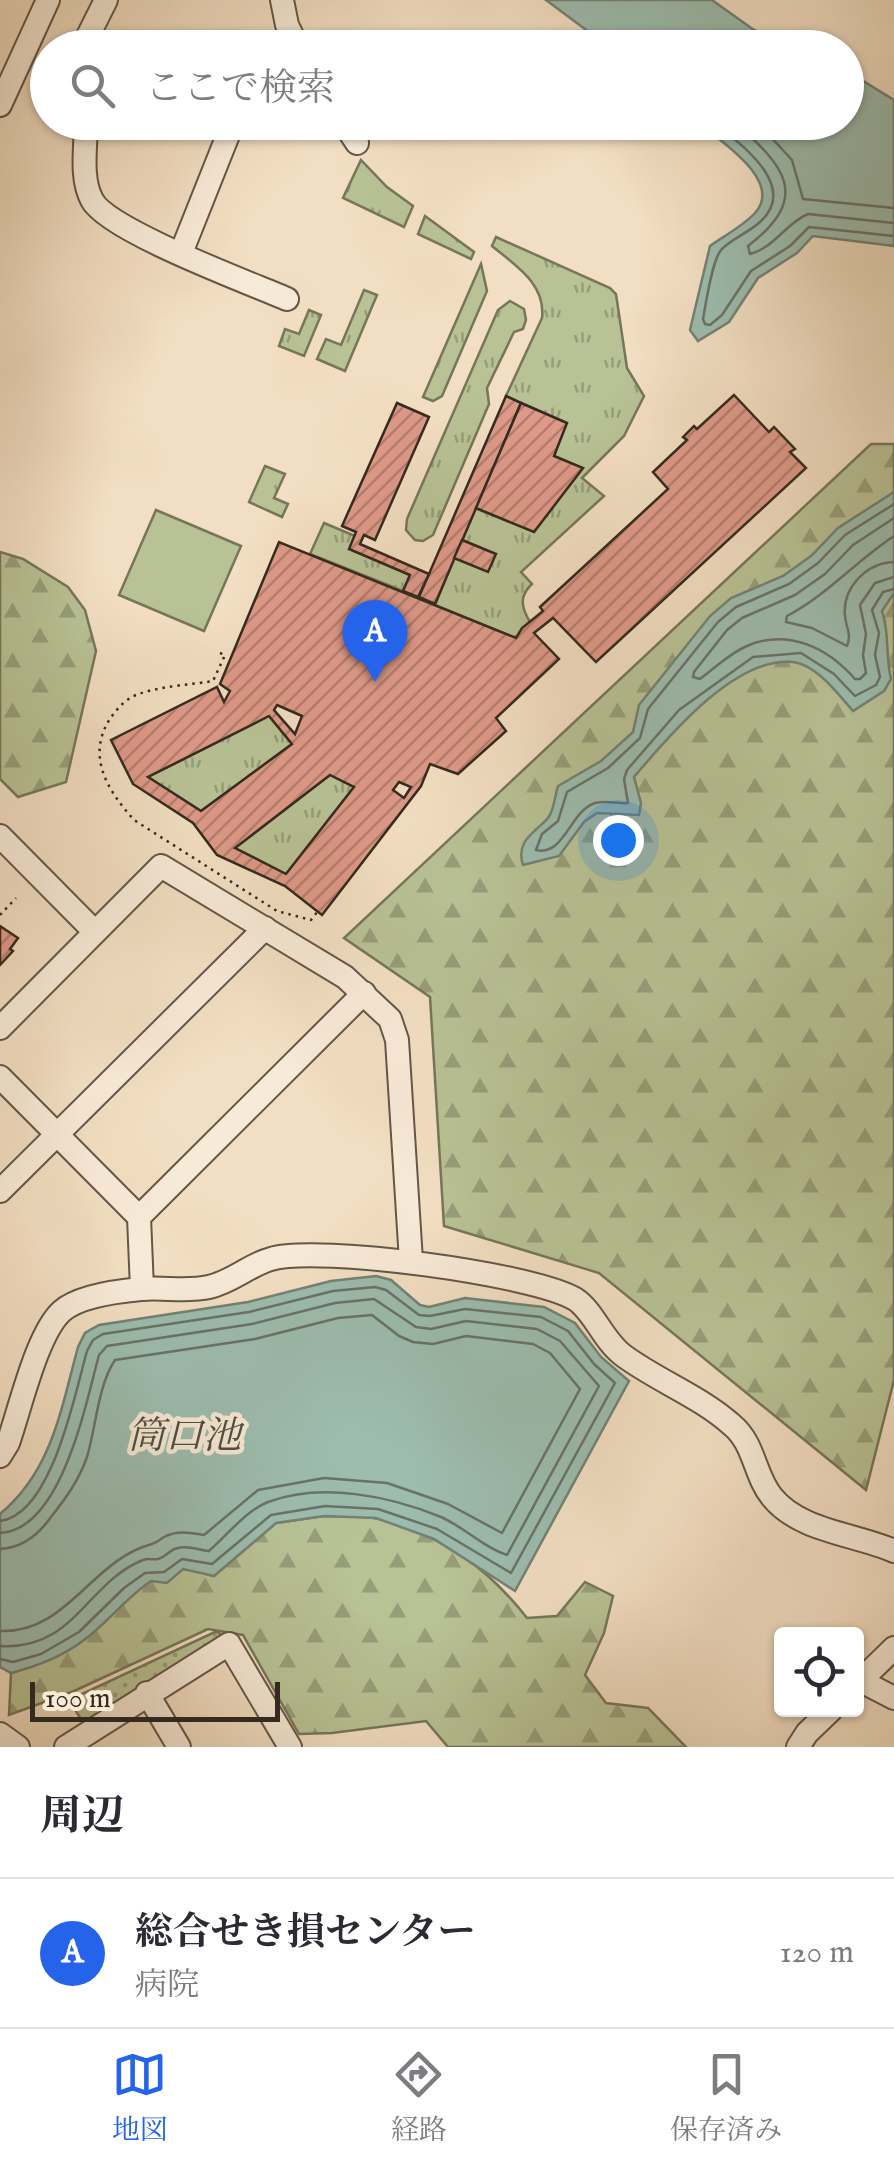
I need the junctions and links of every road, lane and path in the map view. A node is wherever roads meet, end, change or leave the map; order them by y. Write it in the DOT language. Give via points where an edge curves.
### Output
graph roads {
  1 [pos="48,0"];
  2 [pos="106,0"];
  3 [pos="282,0"];
  4 [pos="34,30"];
  5 [pos="91,30"];
  6 [pos="289,30"];
  7 [pos="30,39"];
  8 [pos="0,105"];
  9 [pos="86,140"];
  10 [pos="226,140"];
  11 [pos="354,140"];
  12 [pos="356,143"];
  13 [pos="181,253"];
  14 [pos="287,299"];
  15 [pos="220,653"];
  16 [pos="0,836"];
  17 [pos="16,898"];
  18 [pos="318,911"];
  19 [pos="0,915"];
  20 [pos="264,928"];
  21 [pos="95,932"];
  22 [pos="364,993"];
  23 [pos="0,1028"];
  24 [pos="0,1077"];
  25 [pos="58,1134"];
  26 [pos="0,1192"];
  27 [pos="139,1217"];
  28 [pos="411,1261"];
  29 [pos="142,1289"];
  30 [pos="0,1456"];
  31 [pos="894,1551"];
  32 [pos="894,1648"];
  33 [pos="864,1678"];
  34 [pos="864,1685"];
  35 [pos="147,1693"];
  36 [pos="894,1698"];
  37 [pos="823,1717"];
  38 [pos="0,1734"];
  39 [pos="18,1747"];
  40 [pos="66,1747"];
  41 [pos="179,1747"];
  42 [pos="290,1747"];
  43 [pos="798,1747"];
  1 -- 4 [label="street"];
  2 -- 5 [label="street"];
  3 -- 6 [label="street"];
  7 -- 8 [label="street"];
  9 -- 13 [label="street" via="85,172 100,212"];
  10 -- 13 [label="street"];
  11 -- 12 [label="street"];
  13 -- 14 [label="street"];
  15 -- 18 [label="path" via="225,655 213,681 126,700 101,734 103,776 134,820 276,911 312,920"];
  16 -- 21 [label="street"];
  17 -- 19 [label="path"];
  20 -- 21 [label="street" via="161,866"];
  20 -- 22 [label="street"];
  20 -- 25 [label="street"];
  21 -- 23 [label="street"];
  22 -- 27 [label="street"];
  22 -- 28 [label="street" via="390,1020 396,1040"];
  24 -- 25 [label="street"];
  25 -- 26 [label="street"];
  25 -- 27 [label="street"];
  27 -- 29 [label="street"];
  28 -- 29 [label="street" via="270,1259 220,1285"];
  28 -- 31 [label="street" via="554,1289 580,1302 623,1355 733,1426 750,1446 772,1497 790,1513 805,1524"];
  29 -- 30 [label="street" via="64,1309 47,1328"];
  32 -- 33 [label="street"];
  34 -- 36 [label="street"];
  35 -- 40 [label="street"];
  35 -- 41 [label="street"];
  35 -- 42 [label="street" via="229,1644"];
  37 -- 43 [label="street"];
  38 -- 39 [label="street"];
}
